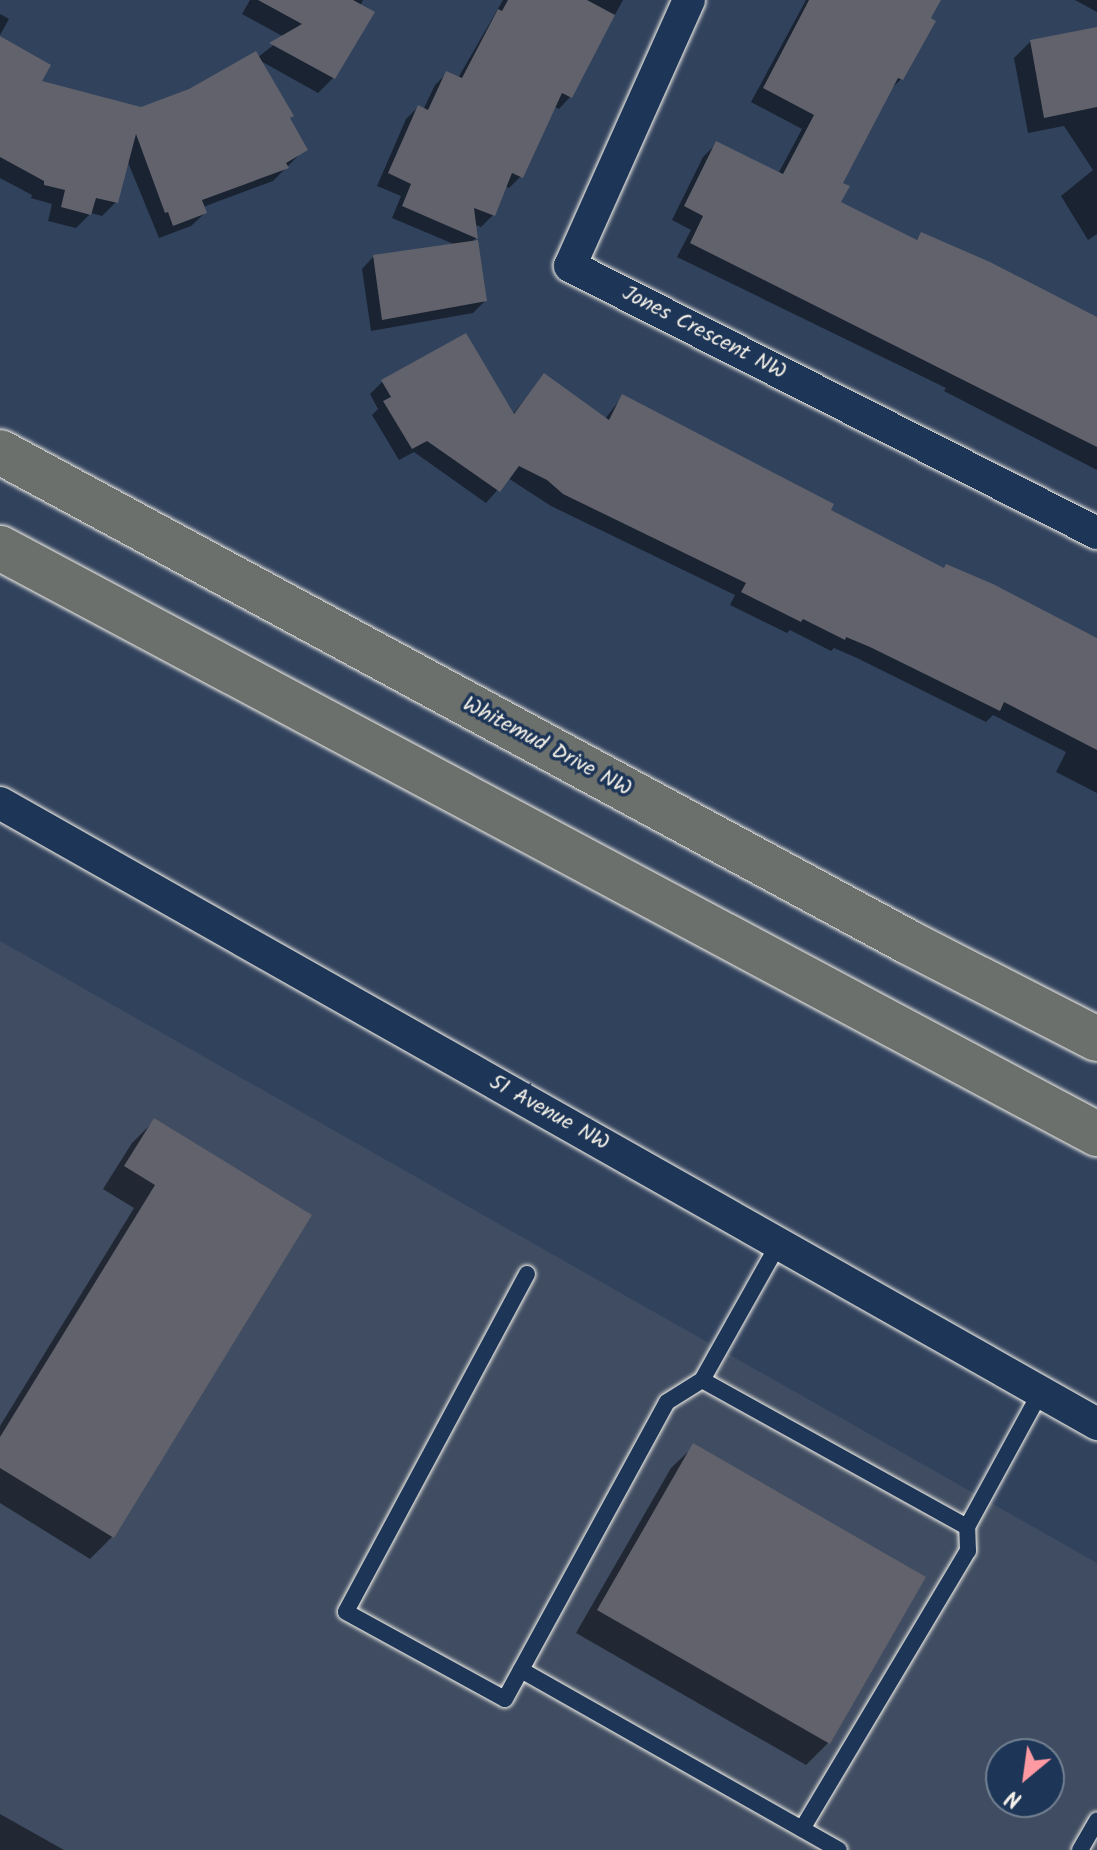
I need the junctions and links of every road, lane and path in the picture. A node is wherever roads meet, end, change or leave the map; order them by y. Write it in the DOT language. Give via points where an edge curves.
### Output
graph roads {
  1 [pos="689,0"];
  2 [pos="0,452"];
  3 [pos="1097,533"];
  4 [pos="0,548"];
  5 [pos="0,803"];
  6 [pos="1097,1039"];
  7 [pos="1097,1134"];
  8 [pos="779,1243"];
  9 [pos="527,1274"];
  10 [pos="702,1380"];
  11 [pos="1041,1391"];
  12 [pos="1097,1424"];
  13 [pos="967,1527"];
  14 [pos="521,1670"];
  15 [pos="1097,1821"];
  16 [pos="802,1829"];
  17 [pos="839,1850"];
  18 [pos="1080,1850"];
  1 -- 3 [label="street, Jones Crescent NW" via="570,266"];
  2 -- 6 [label="highway, Whitemud Drive NW"];
  4 -- 7 [label="highway"];
  5 -- 8 [label="street, 51 Avenue NW"];
  8 -- 10 [label="lane"];
  8 -- 11 [label="street, 51 Avenue NW"];
  9 -- 14 [label="lane" via="346,1612 505,1699"];
  10 -- 13 [label="lane"];
  10 -- 14 [label="lane" via="667,1402"];
  11 -- 12 [label="street, 51 Avenue NW"];
  11 -- 13 [label="lane"];
  13 -- 16 [label="lane" via="968,1551"];
  14 -- 16 [label="lane"];
  15 -- 18 [label="lane"];
  16 -- 17 [label="lane"];
}
